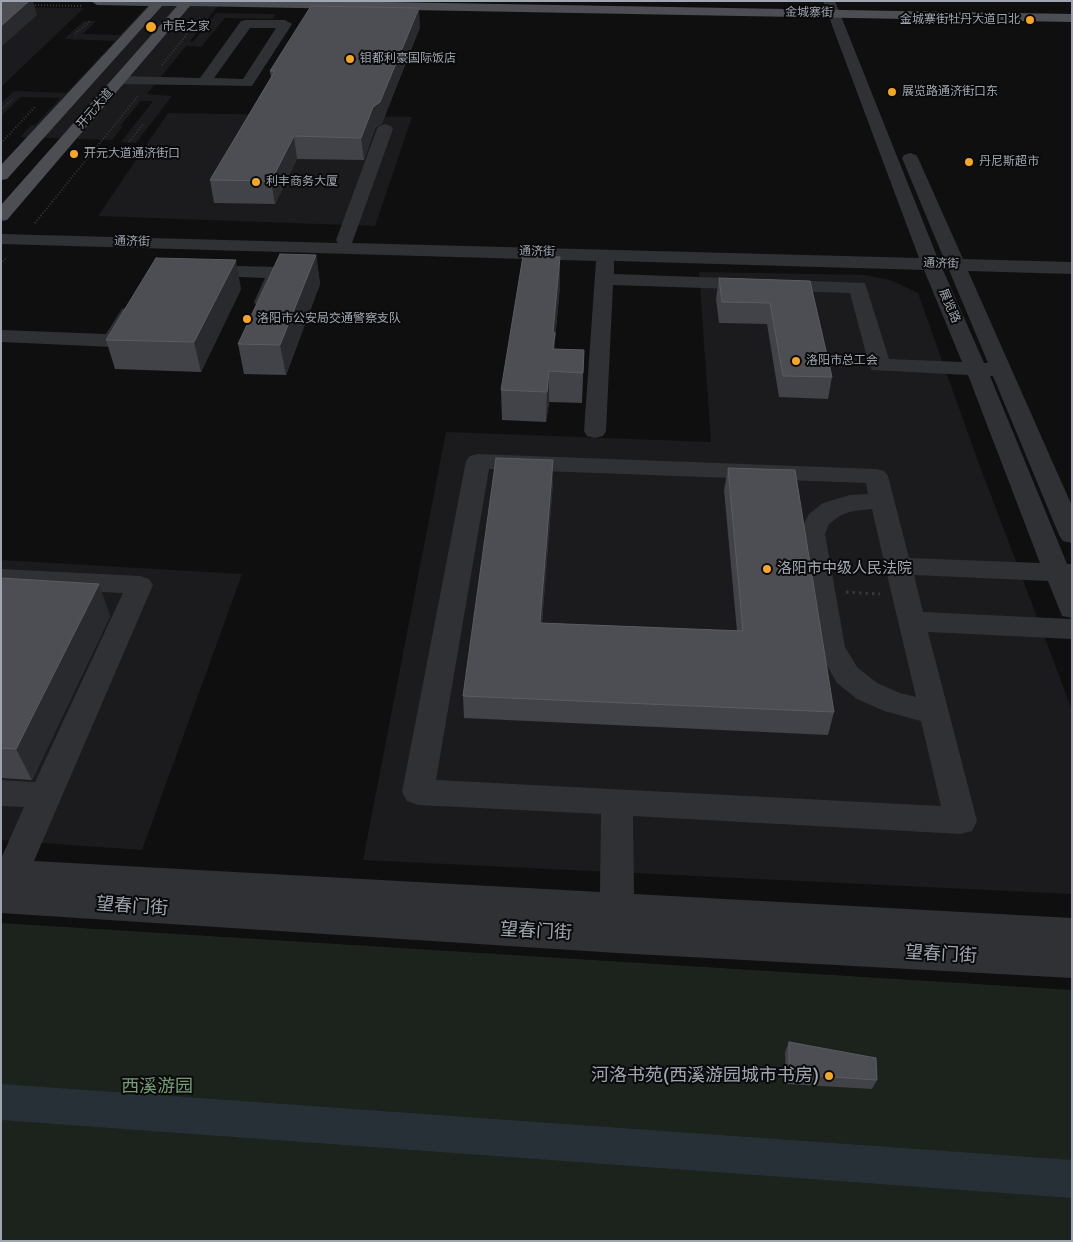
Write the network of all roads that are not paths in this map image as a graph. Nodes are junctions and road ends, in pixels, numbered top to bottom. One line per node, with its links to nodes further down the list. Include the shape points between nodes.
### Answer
1 (96, 1): 3 (main road, 金城寨街)
2 (766, 1): 5 (main road, 金城寨街)
3 (160, 2): 4 (main road, 金城寨街); 13 (main road, 开元大道)
4 (187, 2): 5 (main road, 金城寨街); 9 (main road, 开元大道)
5 (838, 6): 6 (main road, 金城寨街); 7 (main road, 金城寨街); 8 (street); 22 (street, 展览路)
6 (1072, 6)
7 (1072, 18)
8 (870, 65)
9 (120, 80): 10 (street); 14 (main road, 开元大道)
10 (204, 82): 10 (street, via 247,83 285,24 246,24)
11 (385, 129): 19 (street)
12 (905, 147): 22 (street, 展览路)
13 (1, 175)
14 (1, 216)
15 (1, 231): 16 (street, 通济街)
16 (24, 236): 17 (street, 通济街); 18 (street, 通济街)
17 (1, 239)
18 (226, 240): 19 (street, 通济街); 20 (street, 通济街); 25 (street)
19 (345, 240): 20 (street, 通济街)
20 (605, 250): 22 (street, 通济街); 26 (street)
21 (1072, 259): 22 (street, 通济街)
22 (941, 260): 23 (street, 通济街); 30 (street, 展览路); 31 (street, 展览路)
23 (1072, 268)
24 (182, 270): 25 (street)
25 (210, 271): 28 (street, via 277,273)
26 (604, 279): 30 (street, via 858,288 880,365); 32 (street)
27 (141, 293): 29 (street, via 113,341)
28 (255, 323)
29 (1, 336)
30 (976, 369): 31 (street); 36 (street, 展览路)
31 (1001, 370): 34 (street, 展览路)
32 (595, 431)
33 (882, 500): 35 (street); 41 (street, via 850,503 832,509 818,520 812,534 831,648 847,675 866,691 894,703); 44 (street, via 876,476 478,461 418,792)
34 (1072, 535)
35 (898, 566): 36 (street); 39 (street)
36 (1064, 573): 38 (street, 展览路)
37 (1, 578): 43 (street, via 140,585)
38 (1072, 609)
39 (912, 621): 40 (street); 41 (street)
40 (1072, 629)
41 (933, 712): 44 (street, via 961,821)
42 (1, 794): 43 (street)
43 (45, 796): 45 (street)
44 (617, 802): 46 (street)
45 (4, 886): 46 (street, 望春门街)
46 (617, 923): 47 (street, 望春门街); 48 (street, 望春门街)
47 (1072, 934)
48 (1072, 962)

